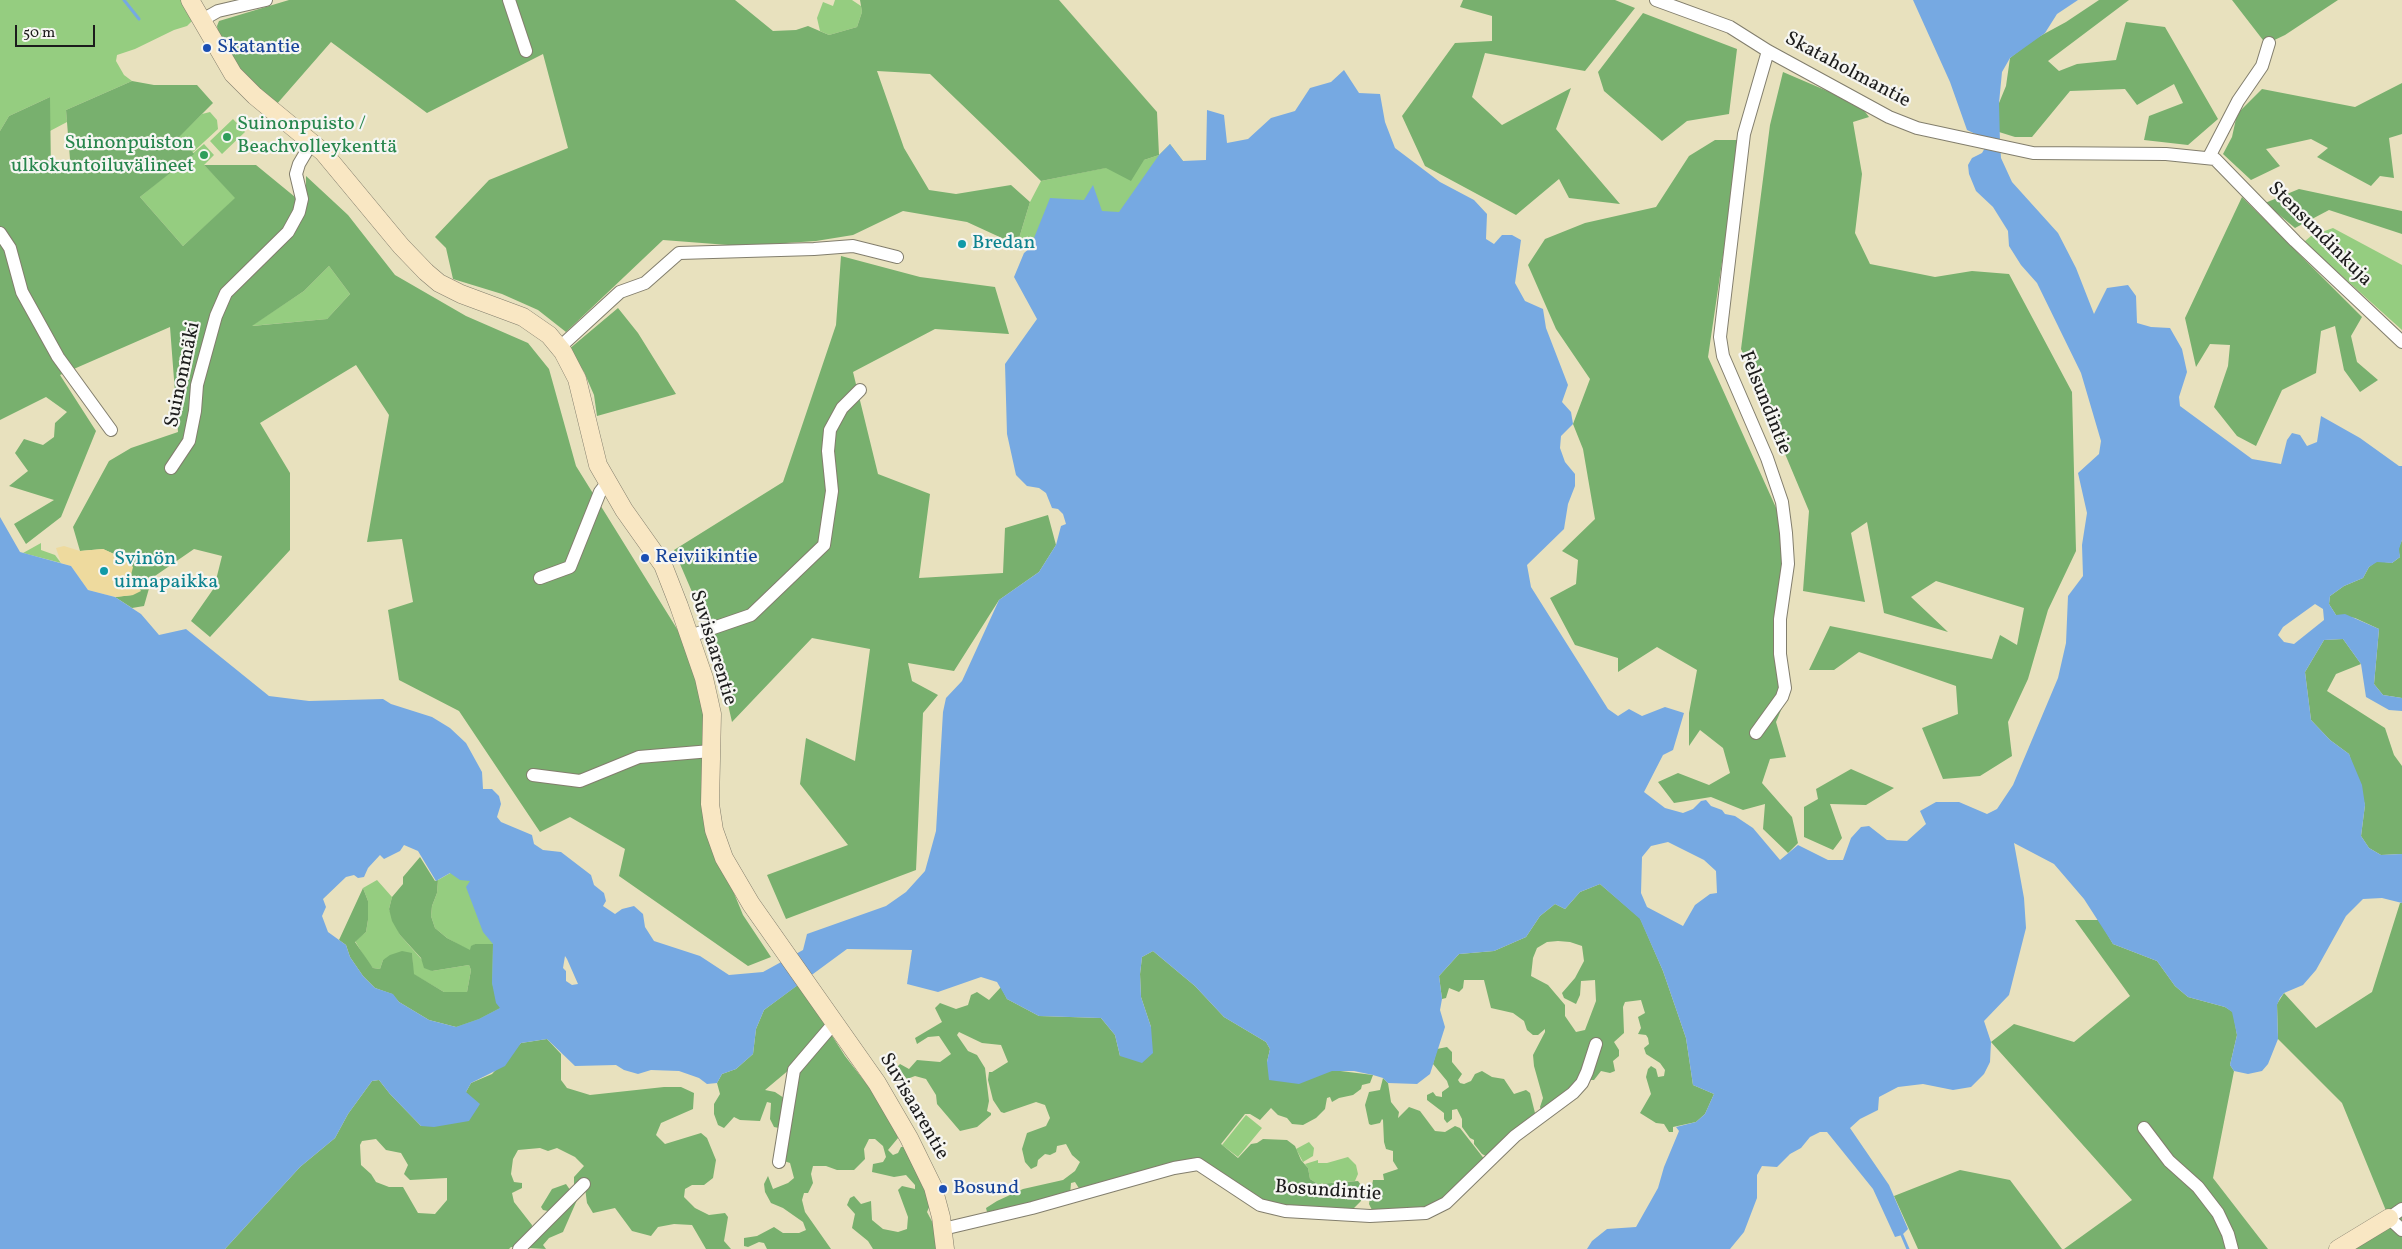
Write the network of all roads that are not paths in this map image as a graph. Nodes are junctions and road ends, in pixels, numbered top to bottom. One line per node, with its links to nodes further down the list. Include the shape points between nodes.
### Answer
1 (190, 0): 5 (street, Suvisaarentie)
2 (266, 0): 5 (street, via 218,11)
3 (509, 0): 7 (street)
4 (1660, 1): 8 (street, Skataholmantie, via 1730,26)
5 (202, 20): 9 (street, Suvisaarentie, via 224,60 244,85)
6 (2269, 42): 10 (street, via 2262,66 2238,101)
7 (526, 51)
8 (1768, 51): 10 (street, Skataholmantie, via 1889,117 1917,128 2033,153); 21 (street, Felsundintie, via 1744,134 1720,336 1723,356 1767,458 1782,502 1786,533 1788,564 1780,628 1785,688)
9 (312, 142): 14 (street, Suvisaarentie, via 401,246 439,283 470,299 523,317); 17 (street, Suinonmäki, via 296,174 302,199 288,232 226,292 197,385 196,411 189,441)
10 (2209, 157): 13 (street, Stensundinkuja, via 2215,159 2295,241)
11 (0, 233): 16 (street, via 10,248 22,292 58,357)
12 (897, 257): 14 (street, via 853,246 679,253 645,284 620,292)
13 (2402, 342)
14 (560, 347): 18 (street, Suvisaarentie, via 576,380 592,449)
15 (860, 390): 20 (street, via 842,408 830,430 828,451 832,491 824,545 751,615)
16 (111, 430)
17 (171, 468)
18 (607, 483): 19 (street, via 600,492 570,567); 20 (street, Suvisaarentie, via 658,556)
19 (540, 578)
20 (690, 636): 22 (street, Suvisaarentie, via 710,701)
21 (1756, 733)
22 (711, 751): 23 (street, via 639,757 580,781); 24 (street, Suvisaarentie, via 710,804 718,844 739,885)
23 (533, 776)
24 (834, 1022): 27 (street, via 794,1070); 30 (street, Suvisaarentie, via 877,1083 919,1155 933,1187)
25 (1596, 1044): 30 (street, Bosundintie, via 1582,1083 1568,1097 1515,1136 1446,1203 1426,1213 1370,1216 1285,1211 1260,1205 1198,1164)
26 (2144, 1128): 33 (street, via 2169,1161 2198,1187 2218,1213)
27 (779, 1162)
28 (584, 1184): 31 (street)
29 (2398, 1219): 34 (street)
30 (943, 1229): 32 (street, Suvisaarentie)
31 (519, 1249)
32 (945, 1249)
33 (2232, 1249)
34 (2338, 1249)

